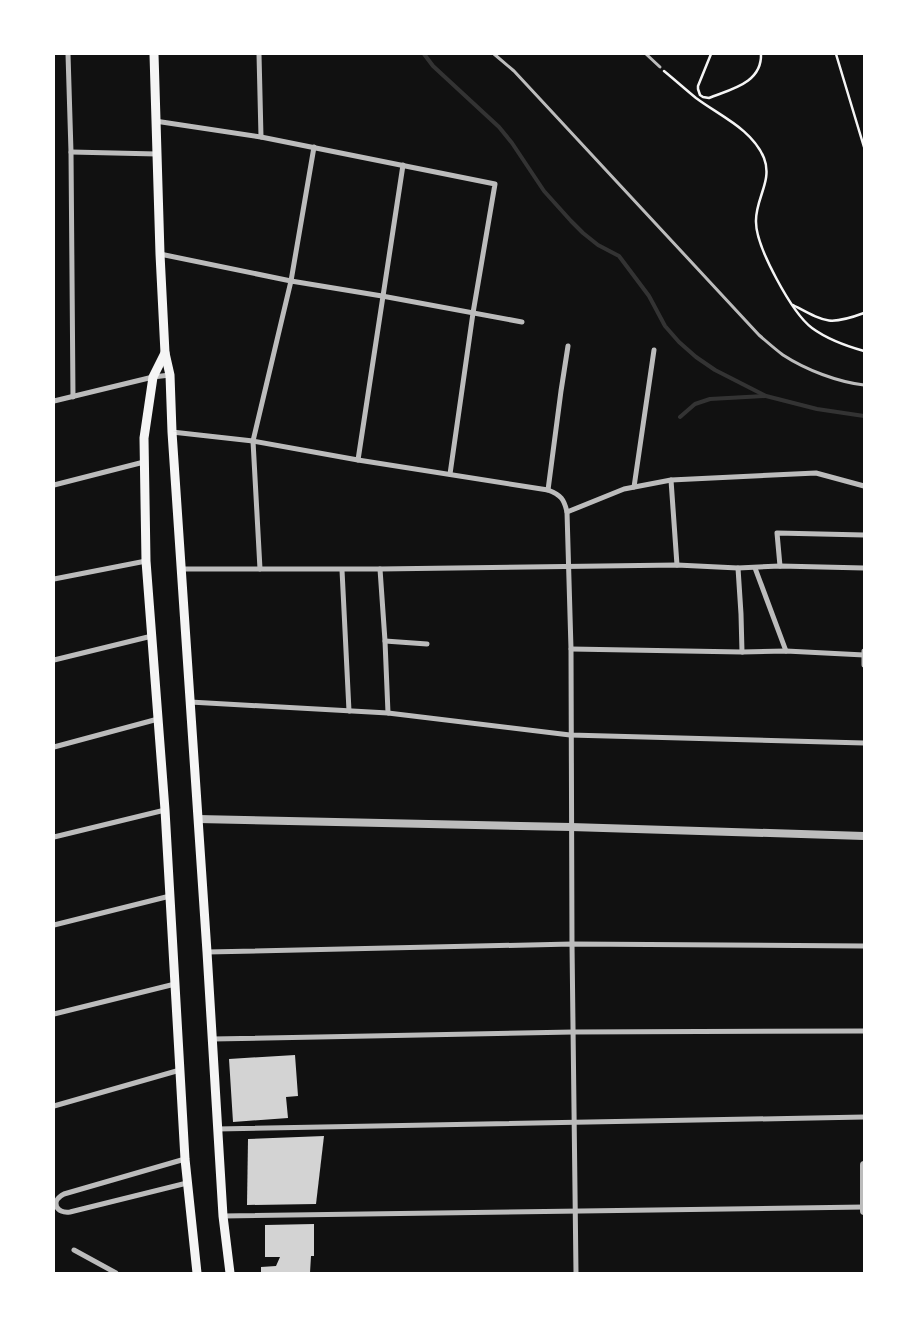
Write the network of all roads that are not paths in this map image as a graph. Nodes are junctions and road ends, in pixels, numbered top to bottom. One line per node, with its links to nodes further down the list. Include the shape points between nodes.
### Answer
1 (68, 54): 10 (street)
2 (154, 54): 7 (main road)
3 (259, 54): 8 (street)
4 (494, 54): 23 (lane, via 514,71 772,346 818,373)
5 (646, 54): 6 (lane)
6 (660, 67)
7 (155, 121): 8 (street); 11 (main road)
8 (261, 137): 9 (street)
9 (314, 147): 12 (street); 14 (street)
10 (71, 152): 11 (street); 24 (street)
11 (157, 154): 13 (main road)
12 (403, 165): 15 (street); 16 (street, via 495,184)
13 (160, 254): 14 (street); 20 (main road)
14 (291, 281): 15 (street); 27 (street)
15 (382, 296): 16 (street); 28 (street)
16 (472, 313): 17 (street); 30 (street)
17 (522, 322)
18 (568, 346): 35 (street)
19 (654, 350): 34 (street)
20 (165, 353): 21 (main road); 22 (main road)
21 (170, 375): 22 (street); 26 (main road)
22 (153, 377): 24 (street); 29 (main road, via 144,438)
23 (864, 385)
24 (72, 397): 25 (street)
25 (54, 402)
26 (172, 432): 27 (street); 45 (main road)
27 (253, 441): 28 (street); 46 (street)
28 (358, 460): 30 (street)
29 (144, 462): 32 (street); 38 (main road)
30 (450, 474): 35 (street)
31 (671, 480): 33 (street, via 816,473); 34 (street); 39 (street)
32 (54, 485)
33 (864, 486)
34 (634, 487): 36 (street)
35 (548, 490): 36 (street, via 564,500)
36 (566, 512): 40 (street)
37 (864, 535): 41 (street, via 777,533)
38 (146, 561): 49 (street); 50 (main road)
39 (677, 565): 40 (street); 42 (street)
40 (568, 566): 47 (street); 53 (street)
41 (780, 566): 43 (street); 44 (street)
42 (738, 568): 43 (street); 55 (street)
43 (755, 568): 54 (street)
44 (864, 568)
45 (181, 569): 46 (street); 59 (main road)
46 (260, 569): 48 (street)
47 (380, 569): 48 (street); 51 (street)
48 (342, 570): 60 (street)
49 (54, 579)
50 (152, 636): 57 (street); 62 (main road)
51 (385, 641): 52 (street); 61 (street)
52 (427, 644)
53 (571, 649): 55 (street); 63 (street)
54 (786, 651): 55 (street); 56 (street)
55 (742, 652)
56 (864, 654): 58 (street)
57 (54, 660)
58 (864, 665)
59 (190, 702): 60 (street); 67 (main road)
60 (349, 711): 61 (street)
61 (388, 713): 63 (street)
62 (158, 719): 65 (street); 66 (main road)
63 (570, 735): 64 (street); 68 (street)
64 (864, 743)
65 (54, 747)
66 (165, 810): 70 (street); 71 (main road)
67 (198, 819): 68 (street); 75 (main road)
68 (571, 827): 69 (street); 73 (street)
69 (864, 836)
70 (54, 837)
71 (170, 896): 72 (street); 76 (main road)
72 (54, 924)
73 (572, 944): 74 (street); 75 (street); 78 (street)
74 (864, 946)
75 (207, 952): 80 (main road)
76 (175, 984): 77 (street); 81 (main road)
77 (54, 1014)
78 (573, 1032): 79 (street); 80 (street); 84 (street)
79 (864, 1032)
80 (212, 1039): 85 (main road)
81 (180, 1070): 82 (street); 86 (main road)
82 (54, 1106)
83 (864, 1116): 84 (street)
84 (575, 1122): 85 (street); 90 (street)
85 (217, 1129): 92 (main road)
86 (185, 1159): 88 (main road); 88 (street, via 64,1194 56,1200 56,1205 65,1213)
87 (864, 1165): 89 (street)
88 (187, 1183): 95 (main road)
89 (864, 1208): 90 (street); 91 (street)
90 (576, 1211): 92 (street); 97 (street)
91 (864, 1211)
92 (223, 1216): 96 (main road)
93 (74, 1250): 94 (street)
94 (116, 1273)
95 (197, 1273)
96 (230, 1273)
97 (576, 1273)

